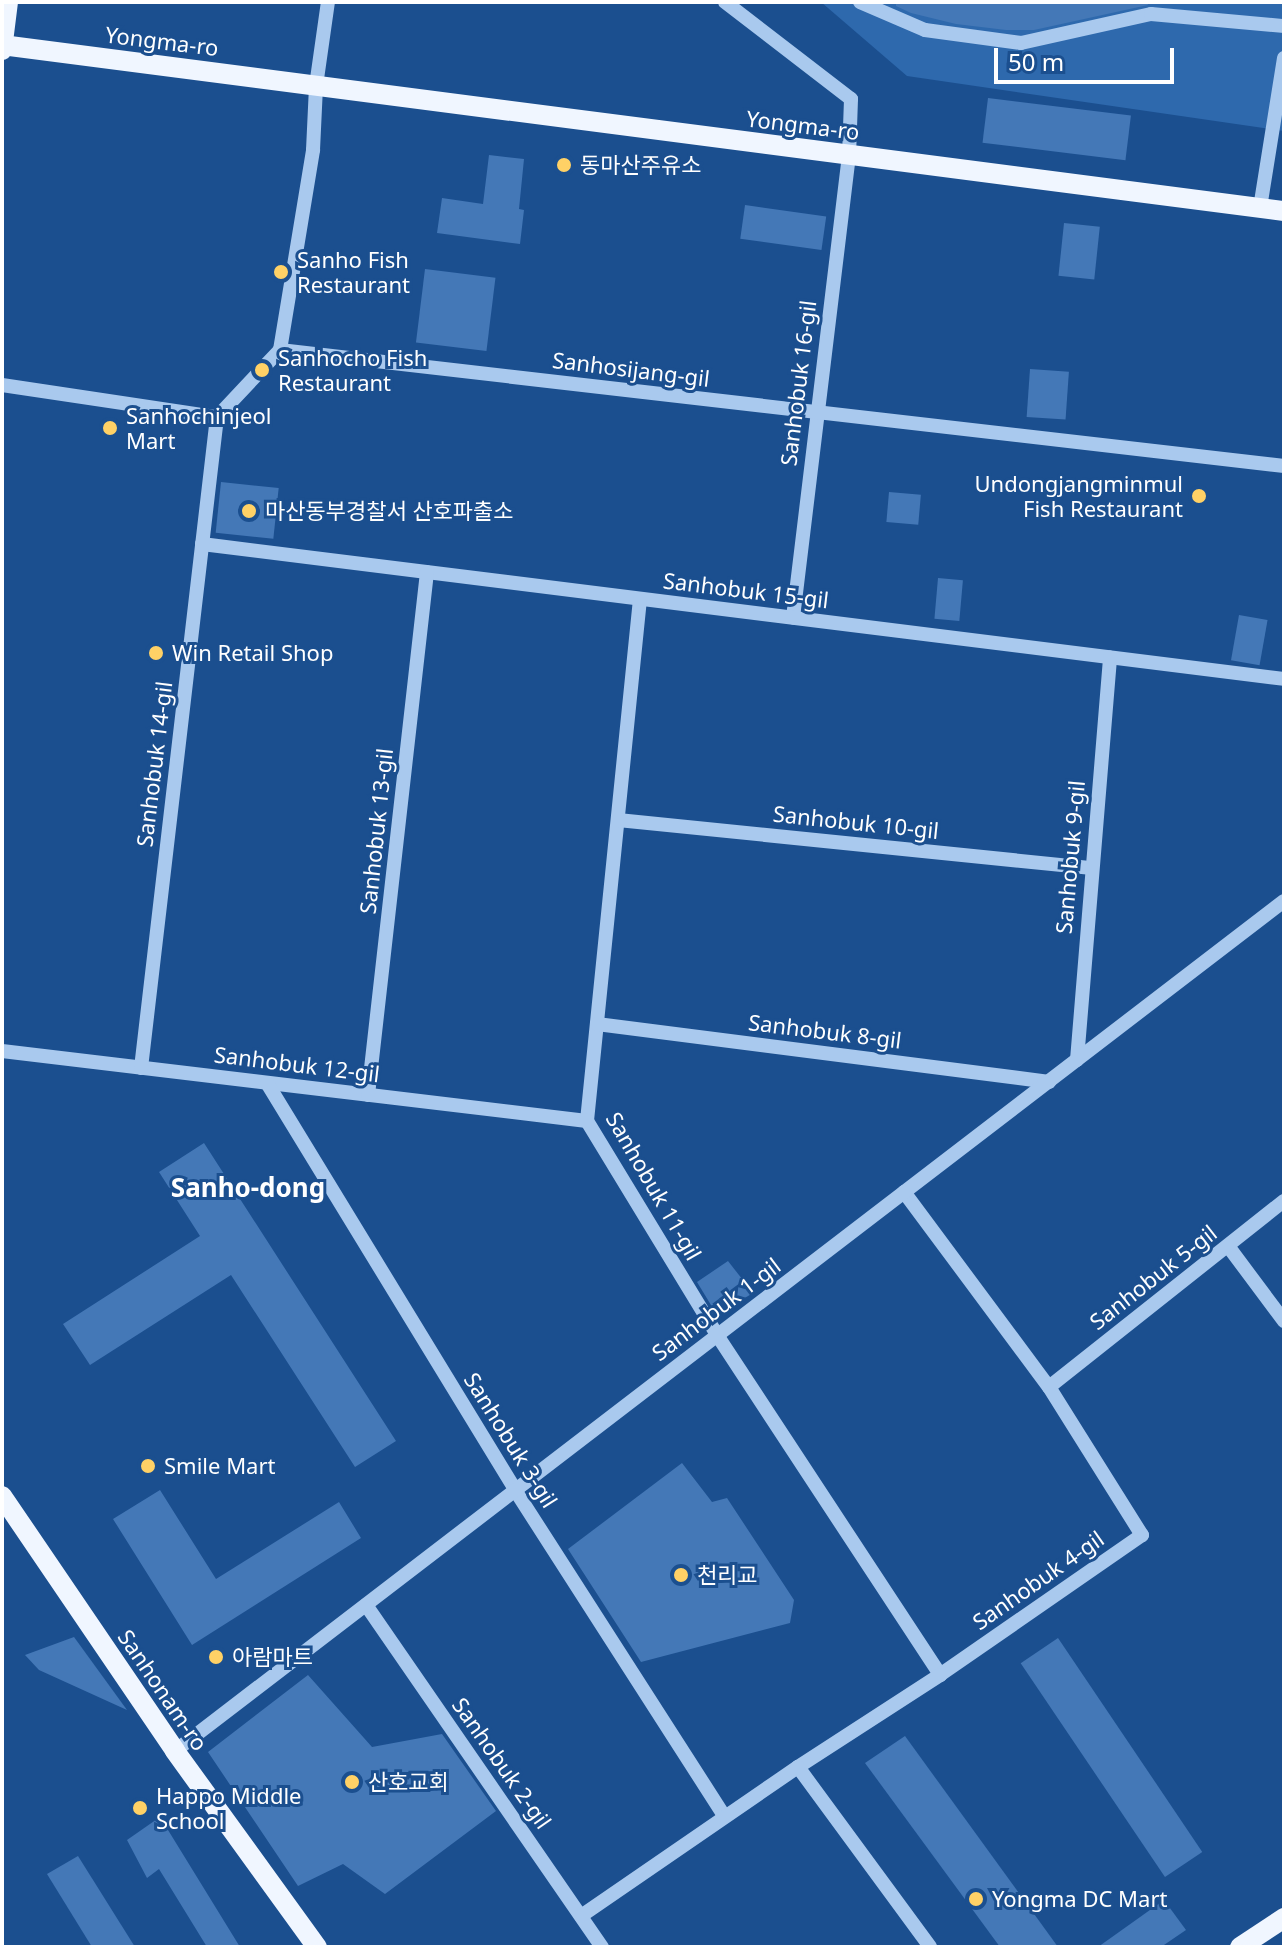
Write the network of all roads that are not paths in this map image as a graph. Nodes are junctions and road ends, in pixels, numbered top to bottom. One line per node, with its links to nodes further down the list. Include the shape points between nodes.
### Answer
1 (8, 2): 6 (main road)
2 (328, 2): 8 (street)
3 (725, 2): 9 (street, Sanhobuk 16-gil, via 851,99)
4 (860, 2): 5 (street, via 925,30 1021,43 1151,14)
5 (1284, 26)
6 (2, 46): 8 (main road, Yongma-ro)
7 (1284, 58): 10 (street)
8 (316, 86): 9 (main road, Yongma-ro); 12 (street, via 313,150)
9 (849, 155): 10 (main road, Yongma-ro); 14 (street, Sanhobuk 16-gil)
10 (1260, 208): 11 (main road, Yongma-ro)
11 (1284, 211)
12 (280, 350): 14 (street, Sanhosijang-gil); 15 (street)
13 (2, 385): 15 (street)
14 (816, 412): 16 (street, Sanhosijang-gil); 20 (street, Sanhobuk 16-gil)
15 (217, 417): 17 (street, Sanhobuk 14-gil)
16 (1284, 466)
17 (202, 544): 18 (street, Sanhobuk 15-gil); 29 (street, Sanhobuk 14-gil)
18 (427, 572): 19 (street, Sanhobuk 15-gil); 32 (street, Sanhobuk 13-gil)
19 (640, 599): 20 (street, Sanhobuk 15-gil); 23 (street, Sanhobuk 11-gil)
20 (793, 618): 21 (street, Sanhobuk 15-gil)
21 (1110, 657): 22 (street, Sanhobuk 15-gil); 24 (street, Sanhobuk 9-gil)
22 (1284, 679)
23 (618, 820): 24 (street, Sanhobuk 10-gil); 26 (street, Sanhobuk 11-gil)
24 (1090, 868): 28 (street, Sanhobuk 9-gil)
25 (1284, 901): 28 (street, Sanhobuk 1-gil)
26 (597, 1024): 30 (street, Sanhobuk 8-gil); 33 (street, Sanhobuk 11-gil)
27 (2, 1051): 29 (street, Sanhobuk 12-gil)
28 (1077, 1060): 30 (street, Sanhobuk 1-gil)
29 (141, 1068): 31 (street, Sanhobuk 12-gil)
30 (1049, 1082): 34 (street, Sanhobuk 1-gil)
31 (267, 1083): 32 (street, Sanhobuk 12-gil); 40 (street, Sanhobuk 3-gil)
32 (368, 1095): 33 (street, Sanhobuk 12-gil)
33 (587, 1121): 38 (street, Sanhobuk 11-gil)
34 (904, 1192): 38 (street, Sanhobuk 1-gil); 39 (street, Sanhobuk 4-gil)
35 (1284, 1201): 36 (street, Sanhobuk 5-gil)
36 (1228, 1246): 37 (street); 39 (street, Sanhobuk 5-gil)
37 (1284, 1321)
38 (717, 1335): 40 (street, Sanhobuk 1-gil); 43 (street, Sanhobuk 11-gil)
39 (1049, 1387): 43 (street, Sanhobuk 4-gil, via 1142,1535)
40 (515, 1490): 42 (street, Sanhobuk 1-gil); 46 (street, Sanhobuk 3-gil)
41 (2, 1496): 44 (main road, Sanhonam-ro)
42 (366, 1605): 44 (street, Sanhobuk 1-gil); 47 (street, Sanhobuk 2-gil)
43 (940, 1675): 45 (street, Sanhobuk 4-gil)
44 (175, 1751): 49 (main road, Sanhonam-ro)
45 (798, 1767): 46 (street, Sanhobuk 4-gil); 51 (street)
46 (724, 1816): 47 (street, Sanhobuk 4-gil)
47 (581, 1916): 50 (street, Sanhobuk 2-gil)
48 (1284, 1918): 52 (main road)
49 (317, 1947)
50 (602, 1947)
51 (930, 1947)
52 (1240, 1947)

